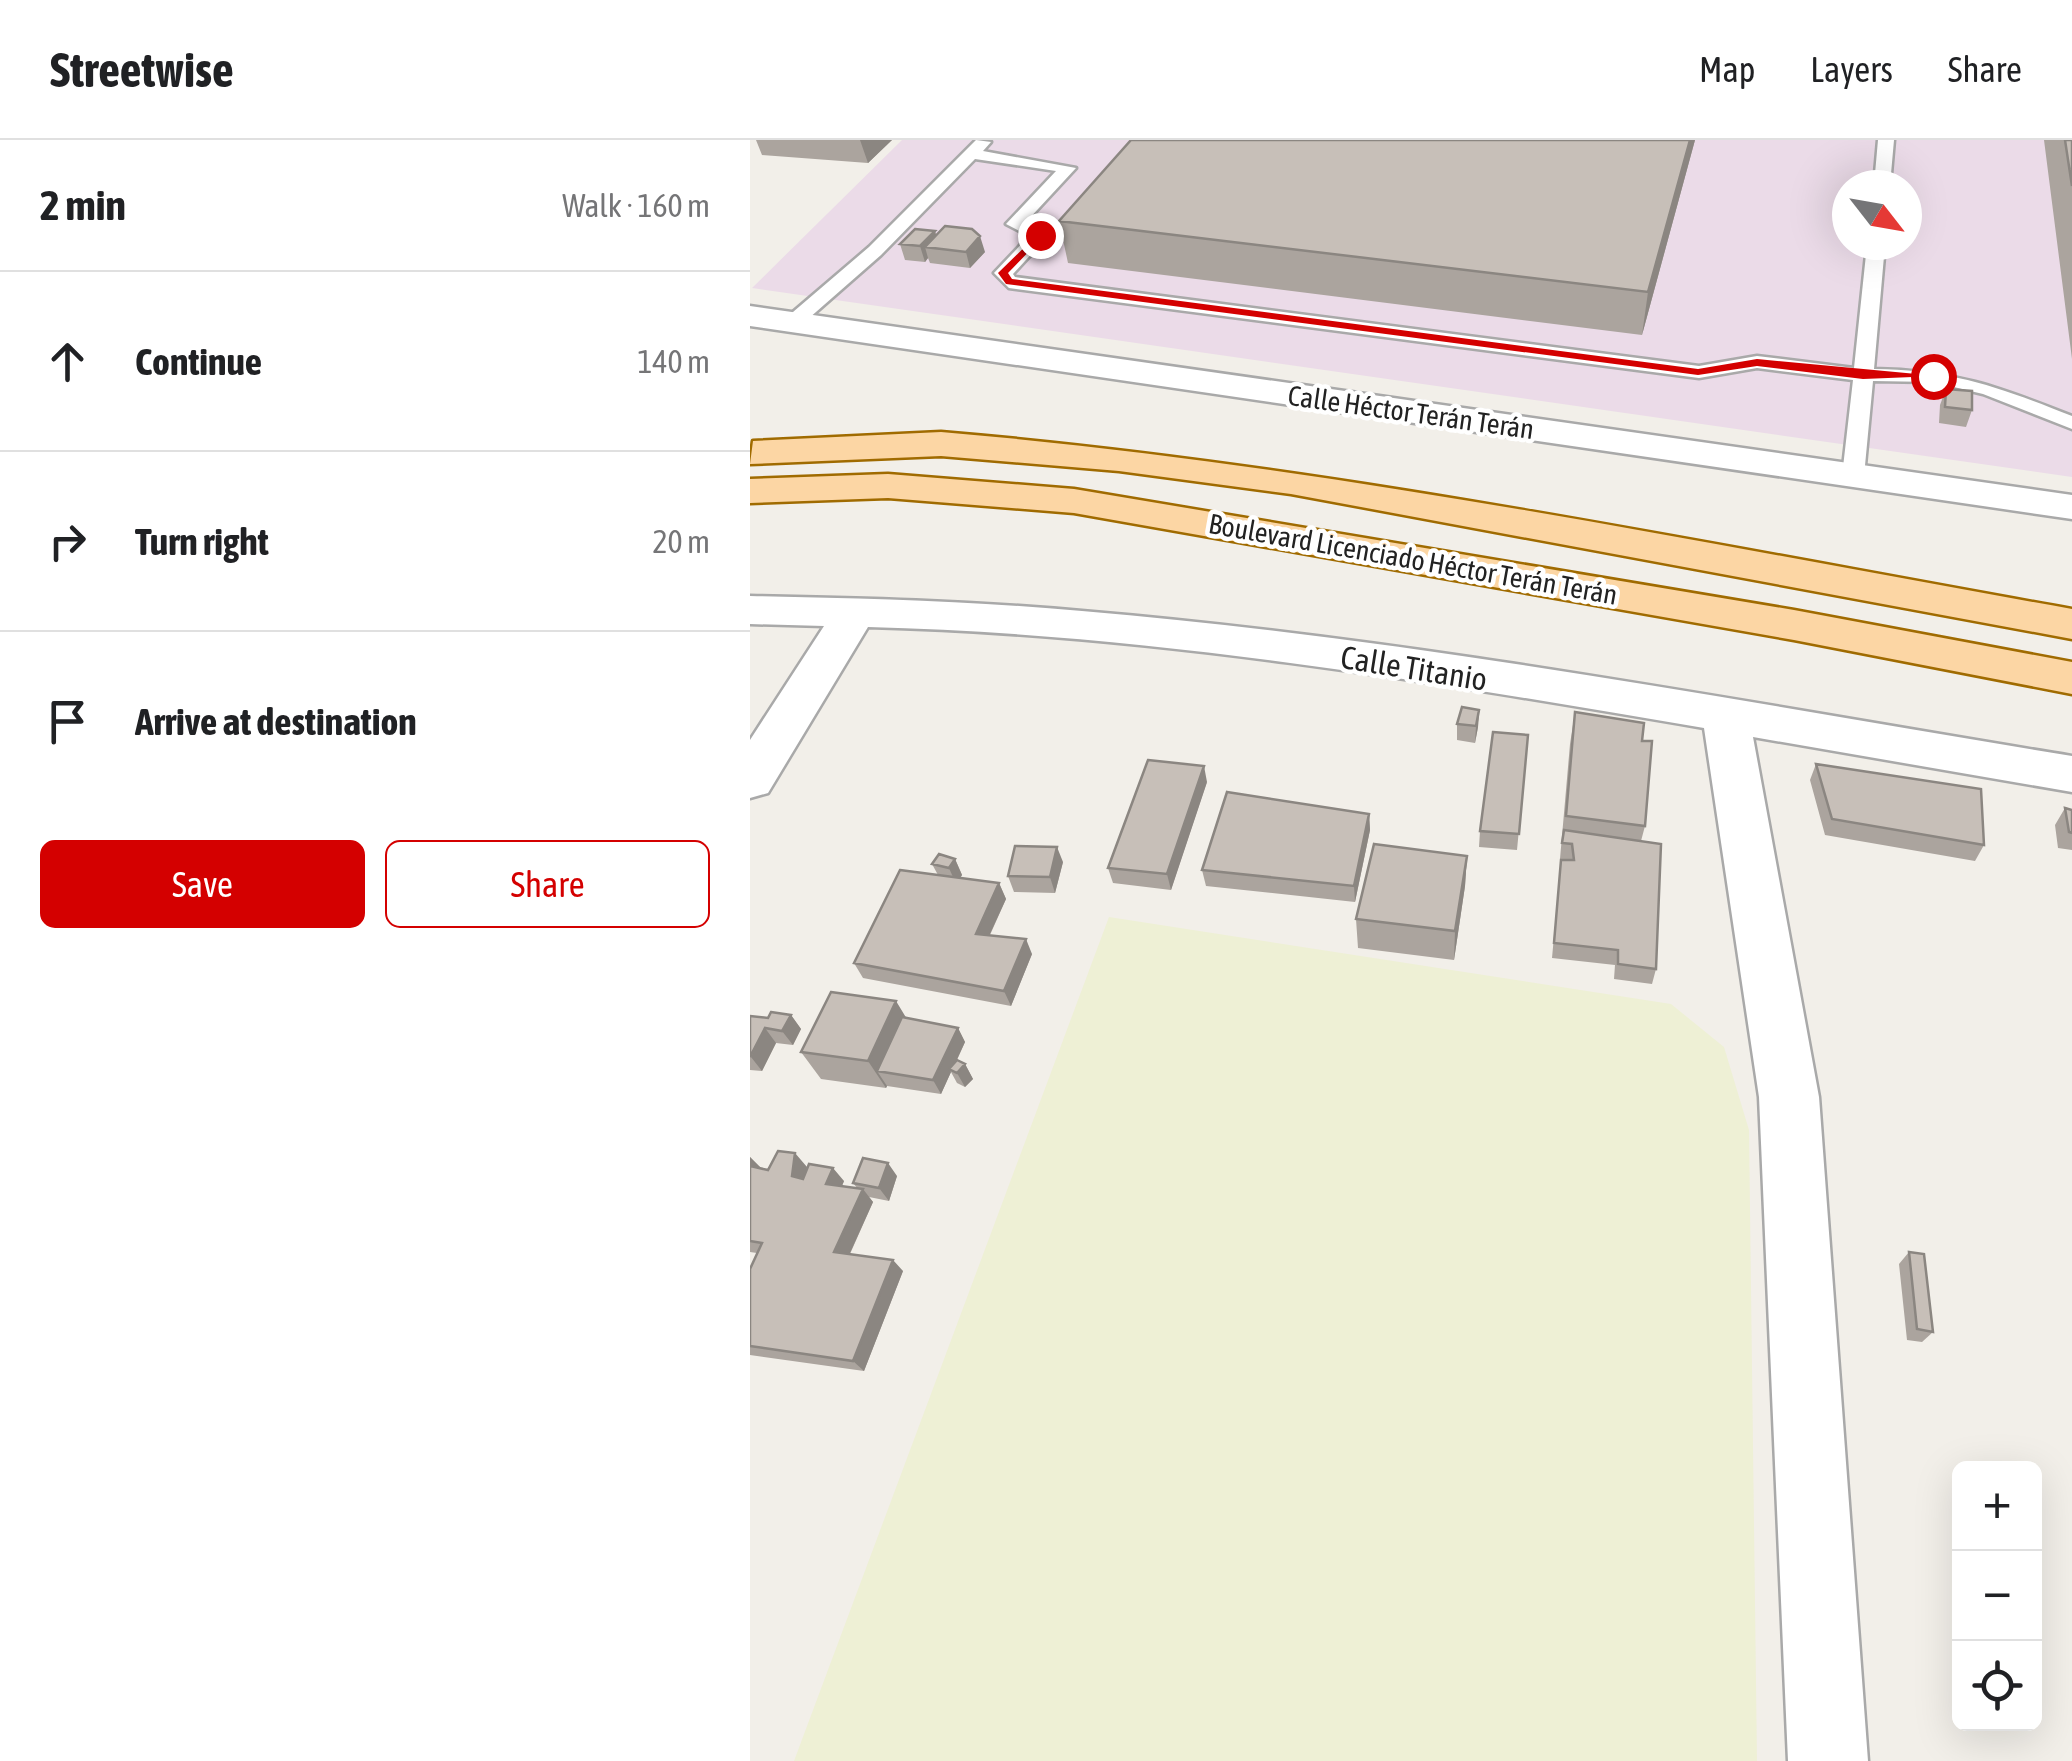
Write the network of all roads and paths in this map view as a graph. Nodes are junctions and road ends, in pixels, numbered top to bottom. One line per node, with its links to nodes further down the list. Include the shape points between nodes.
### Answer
1 (1886, 140): 3 (lane)
2 (978, 147): 6 (lane); 7 (lane, via 1068,168 1015,224 1040,235 1003,273 1009,282 1698,372 1757,362)
3 (1883, 170)
4 (1875, 260): 7 (lane)
5 (750, 316): 6 (street, Calle Héctor Terán Terán)
6 (794, 322): 10 (street, Calle Héctor Terán Terán)
7 (1863, 376): 8 (lane, via 1933,376); 10 (lane)
8 (2072, 423)
9 (750, 453): 13 (main road, Boulevard Licenciado Héctor Terán Terán, via 941,444 1119,459 1290,482)
10 (1853, 476): 12 (street, Calle Héctor Terán Terán)
11 (750, 490): 18 (main road, Boulevard Licenciado Héctor Terán Terán, via 888,486 1074,502)
12 (2072, 507)
13 (1769, 570): 14 (main road, via 1802,559 1837,560); 17 (main road, Boulevard Licenciado Héctor Terán Terán)
14 (2072, 598)
15 (750, 610): 16 (street, Calle Titanio)
16 (857, 610): 19 (street, Calle Titanio, via 1252,642); 21 (street)
17 (2072, 624)
18 (2072, 678)
19 (1726, 718): 20 (street, Calle Titanio); 22 (street, via 1788,1097)
20 (2072, 774)
21 (750, 780)
22 (1828, 1761)

